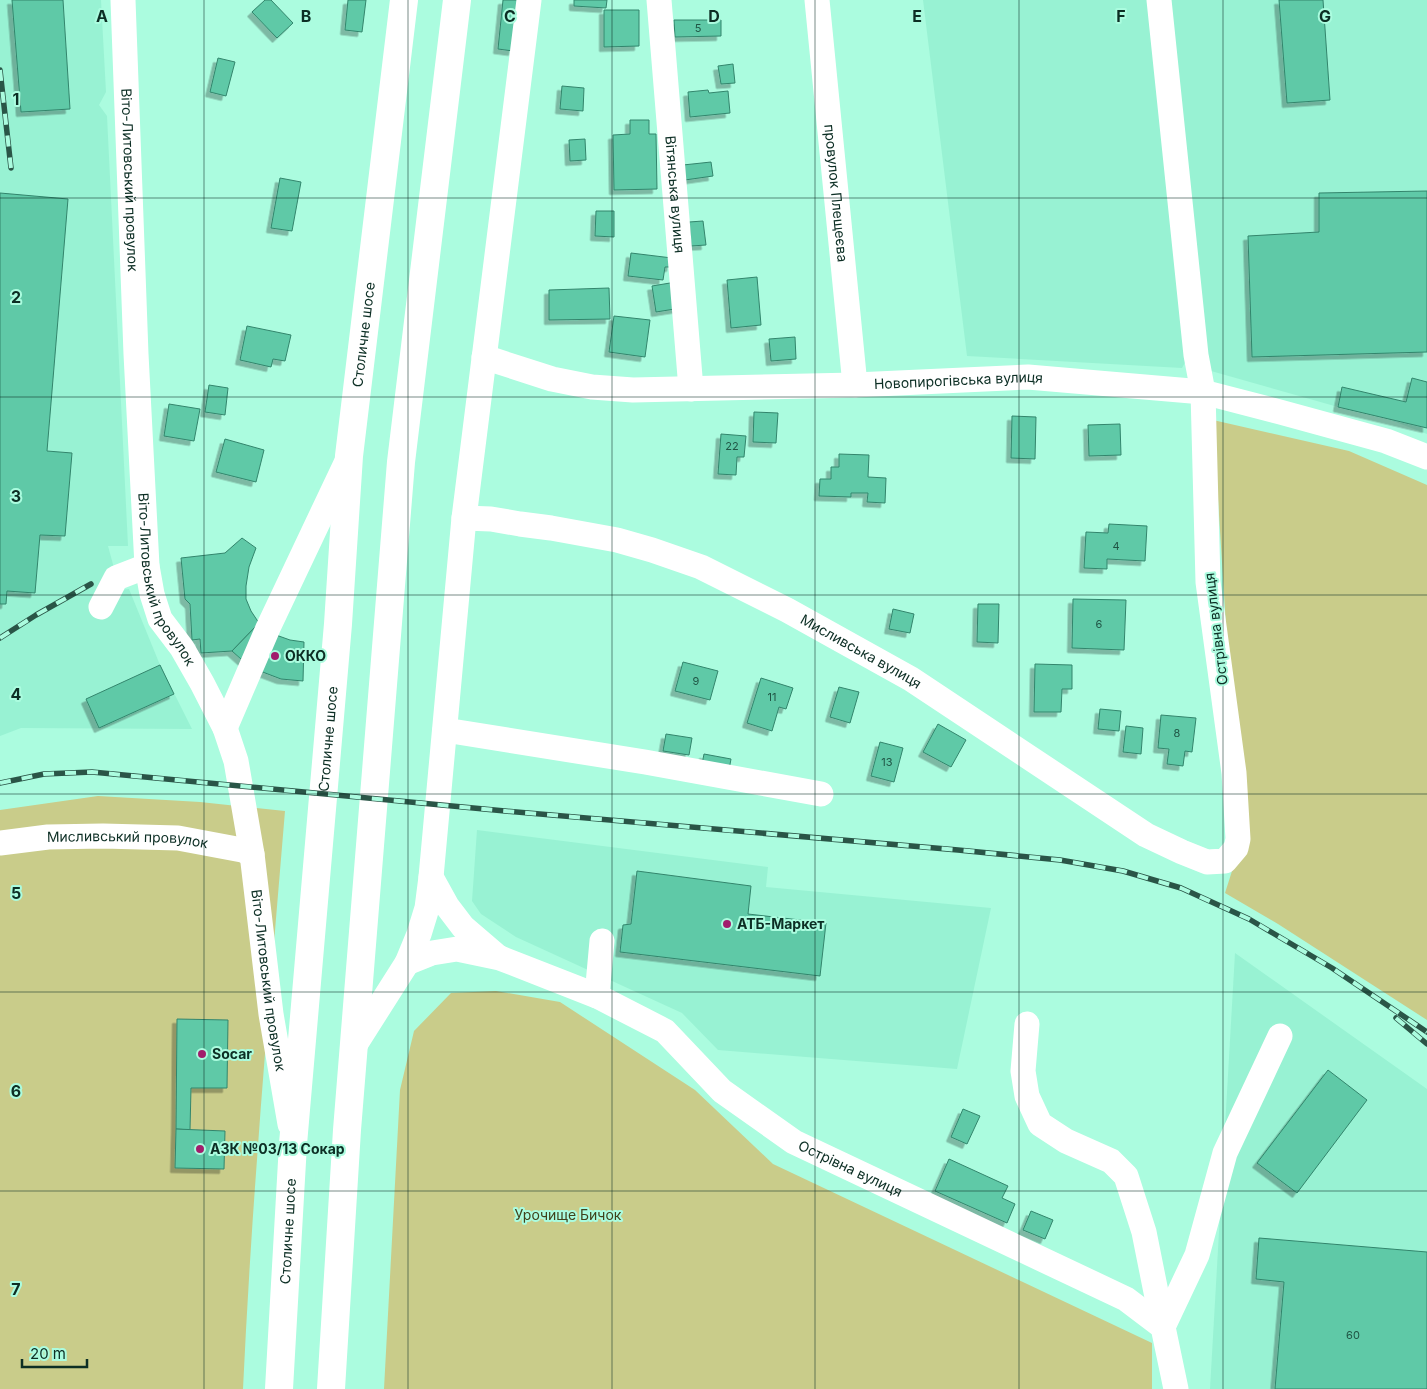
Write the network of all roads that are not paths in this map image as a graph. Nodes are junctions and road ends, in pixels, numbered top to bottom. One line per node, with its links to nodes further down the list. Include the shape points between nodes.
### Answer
1 (122, 0): 15 (street, Віто-Литовський провулок)
2 (404, 0): 12 (highway, Столичне шосе)
3 (456, 0): 30 (highway, via 402,462)
4 (529, 0): 8 (street)
5 (659, 0): 10 (street, Вітянська вулиця)
6 (817, 0): 9 (street, провулок Плещеєва)
7 (1159, 0): 11 (street, Острівна вулиця, via 1196,355)
8 (484, 358): 10 (street, Новопирогівська вулиця, via 592,387); 14 (street)
9 (854, 386): 10 (street, Новопирогівська вулиця); 11 (street, Новопирогівська вулиця, via 1028,377)
10 (691, 389)
11 (1203, 392): 13 (street, Новопирогівська вулиця, via 1386,441); 22 (street, Острівна вулиця, via 1208,582 1234,773 1238,829 1236,848)
12 (349, 456): 17 (street); 31 (highway, Столичне шосе, via 338,633)
13 (1427, 457)
14 (464, 518): 18 (street); 22 (street, Мисливська вулиця, via 491,519 617,540 701,567 787,610 911,679 1146,835 1207,862)
15 (147, 566): 16 (street, via 116,578); 17 (street, Віто-Литовський провулок, via 160,619 182,648)
16 (101, 607)
17 (225, 728): 21 (street, Віто-Литовський провулок, via 236,761)
18 (444, 730): 19 (street); 23 (street)
19 (820, 794)
20 (0, 843): 21 (street, Мисливський провулок, via 48,837 178,838)
21 (252, 854): 31 (street, Віто-Литовський провулок, via 271,1014)
22 (1225, 861)
23 (431, 877): 25 (street, Острівна вулиця, via 463,927); 26 (street, via 427,908)
24 (602, 941): 27 (street)
25 (500, 958): 26 (street, Острівна вулиця, via 457,949 432,953); 27 (street, Острівна вулиця)
26 (407, 963): 30 (street)
27 (597, 996): 32 (street, Острівна вулиця, via 665,1031 722,1091 794,1142 1126,1300)
28 (1027, 1024): 32 (street, via 1023,1071 1027,1096 1040,1124 1066,1141 1111,1161 1126,1176 1144,1232)
29 (1280, 1036): 32 (street, via 1225,1153 1197,1256)
30 (353, 1048): 34 (highway)
31 (293, 1144): 33 (highway, Столичне шосе)
32 (1162, 1327): 35 (street)
33 (279, 1389)
34 (331, 1389)
35 (1176, 1389)

